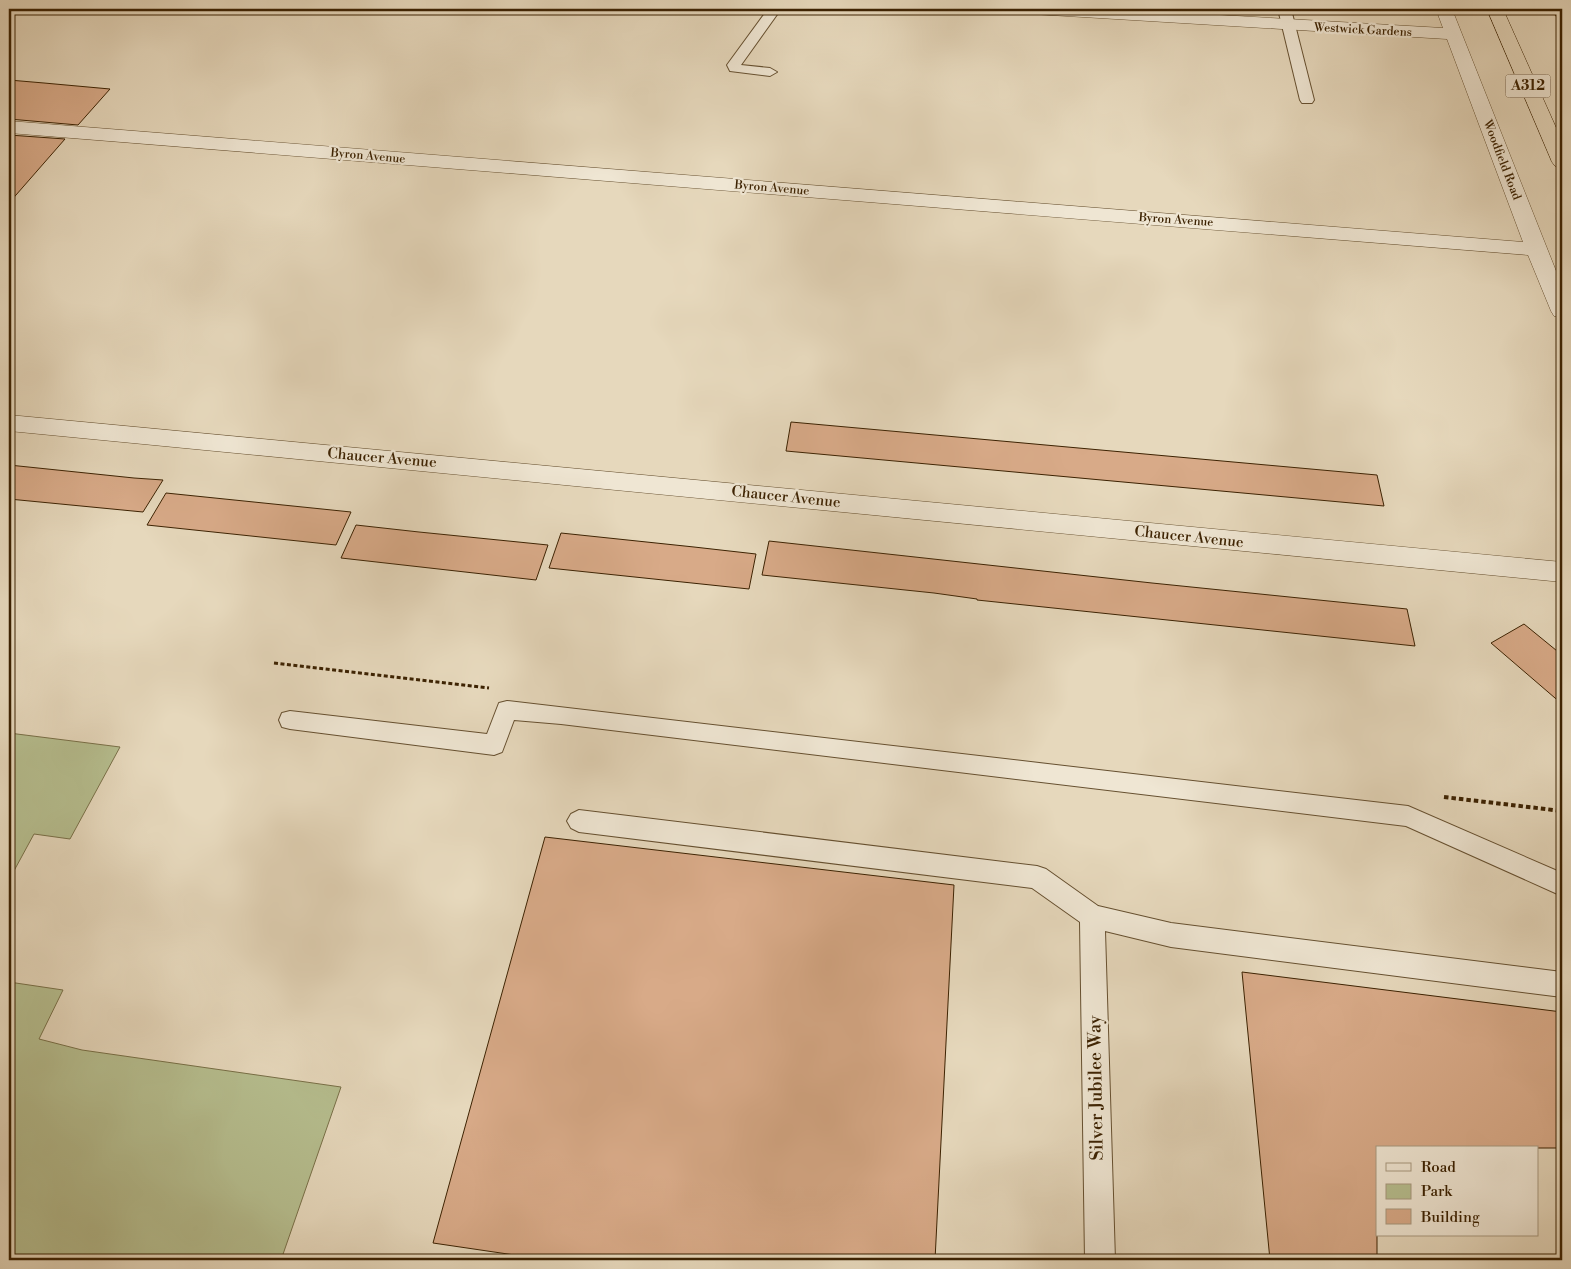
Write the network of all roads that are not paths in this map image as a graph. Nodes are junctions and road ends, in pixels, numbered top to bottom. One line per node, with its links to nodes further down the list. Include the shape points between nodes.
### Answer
1 (774, 9): 7 (lane, via 734,65 735,68)
2 (1033, 9): 5 (street, Westwick Gardens)
3 (1444, 9): 6 (street, Woodfield Road)
4 (1495, 9): 10 (highway, A312)
5 (1286, 17): 6 (street, Westwick Gardens); 8 (lane)
6 (1453, 34): 11 (street, Woodfield Road)
7 (770, 72)
8 (1307, 100)
9 (9, 127): 11 (street, Byron Avenue)
10 (1562, 162)
11 (1536, 249): 12 (street, Woodfield Road)
12 (1562, 311)
13 (9, 422): 14 (street, Chaucer Avenue)
14 (1562, 572)
15 (290, 720): 17 (lane, via 494,745 507,710 543,713 1408,816)
16 (579, 820): 18 (lane, via 1037,877)
17 (1562, 885)
18 (1092, 916): 19 (lane, via 1171,935); 20 (lane, Silver Jubilee Way)
19 (1562, 985)
20 (1100, 1260)

